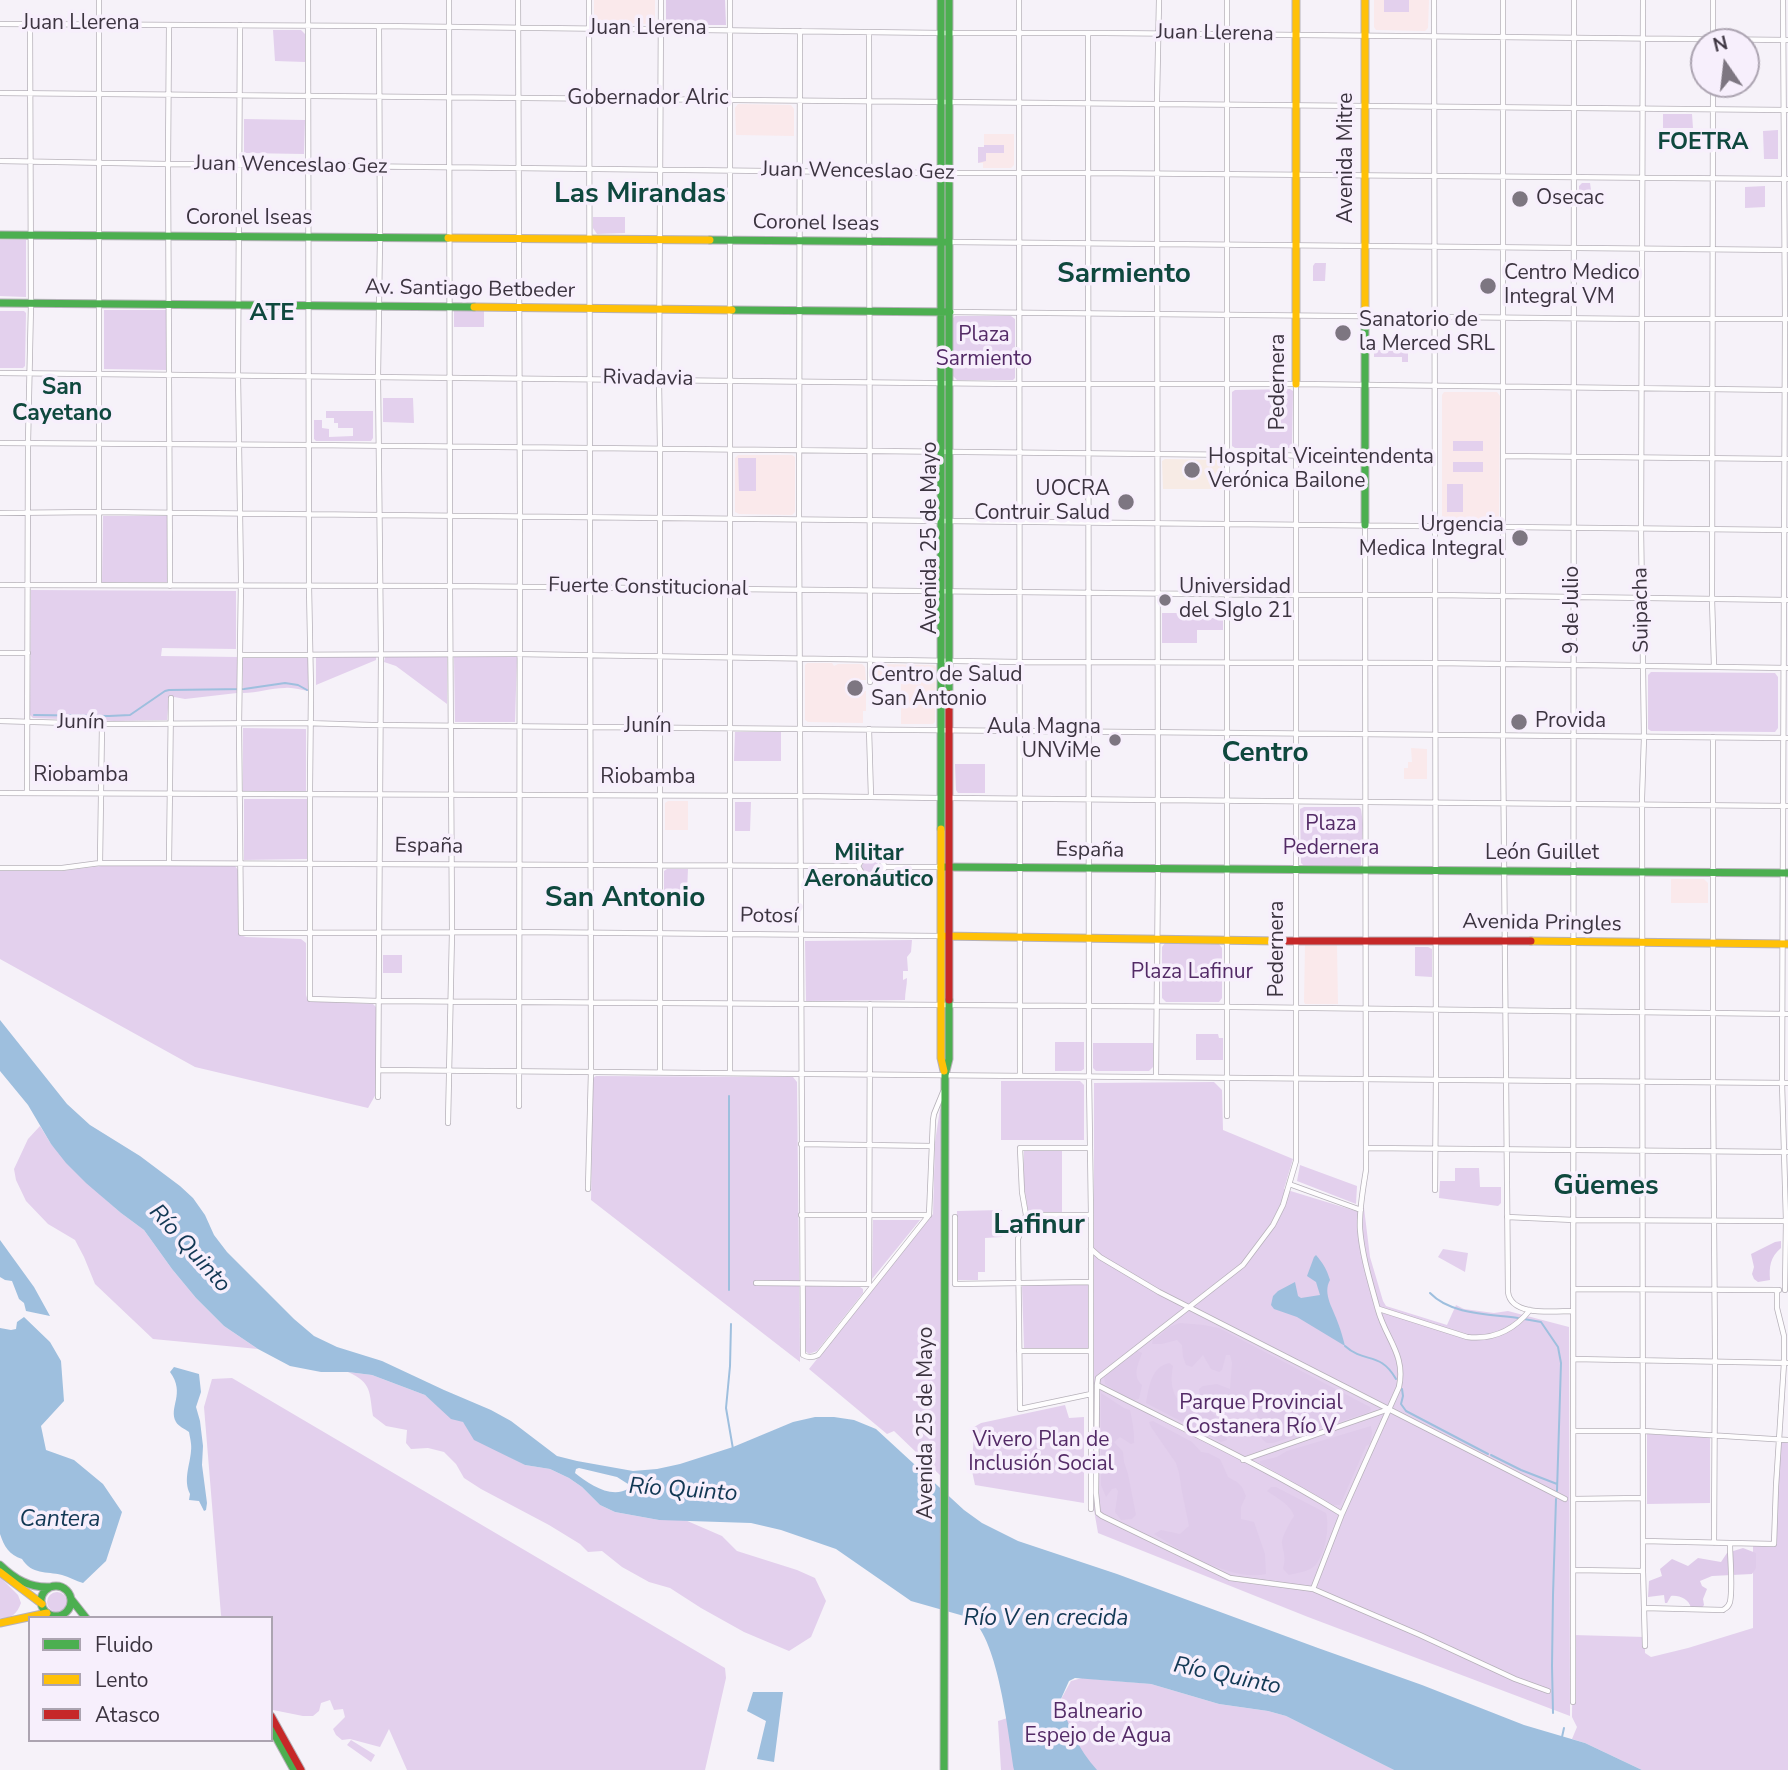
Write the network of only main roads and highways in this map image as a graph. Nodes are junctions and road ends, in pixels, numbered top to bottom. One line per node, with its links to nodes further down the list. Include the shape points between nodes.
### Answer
1 (941, 0): 5 (main road, Avenida 25 de Mayo)
2 (949, 0): 5 (main road, Avenida 25 de Mayo)
3 (1296, 0): 14 (main road, Pedernera)
4 (1365, 0): 15 (main road, Avenida Mitre)
5 (945, 33): 6 (main road, Avenida 25 de Mayo)
6 (945, 173): 8 (main road, Avenida 25 de Mayo); 9 (main road, Avenida 25 de Mayo)
7 (0, 234): 8 (main road, Coronel Iseas)
8 (940, 242): 9 (main road, Coronel Iseas); 11 (main road, Avenida 25 de Mayo)
9 (949, 242): 12 (main road, Avenida 25 de Mayo)
10 (0, 303): 11 (main road, Av. Santiago Betbeder)
11 (940, 312): 12 (main road, Av. Santiago Betbeder); 13 (main road, Avenida 25 de Mayo)
12 (950, 312): 13 (main road, Avenida 25 de Mayo)
13 (945, 383): 16 (main road, Avenida 25 de Mayo)
14 (1296, 384)
15 (1365, 525)
16 (945, 867): 17 (main road, España); 19 (main road, Avenida 25 de Mayo)
17 (1296, 871): 18 (main road, León Guillet)
18 (1786, 873)
19 (945, 936): 20 (main road, Potosí); 35 (main road, Avenida 25 de Mayo, via 949,1059 945,1075)
20 (1296, 941): 21 (main road, Avenida Pringles)
21 (1786, 944)
22 (0, 1565): 24 (main road, via 24,1585)
23 (0, 1571): 26 (main road)
24 (54, 1587): 25 (main road); 26 (main road, via 43,1594)
25 (70, 1596): 27 (main road, via 70,1606); 29 (main road)
26 (44, 1608): 27 (main road); 30 (main road)
27 (59, 1615): 28 (main road)
28 (64, 1616)
29 (84, 1616)
30 (0, 1623)
31 (273, 1720): 34 (main road)
32 (273, 1732): 33 (main road)
33 (294, 1770)
34 (301, 1770)
35 (944, 1770)

